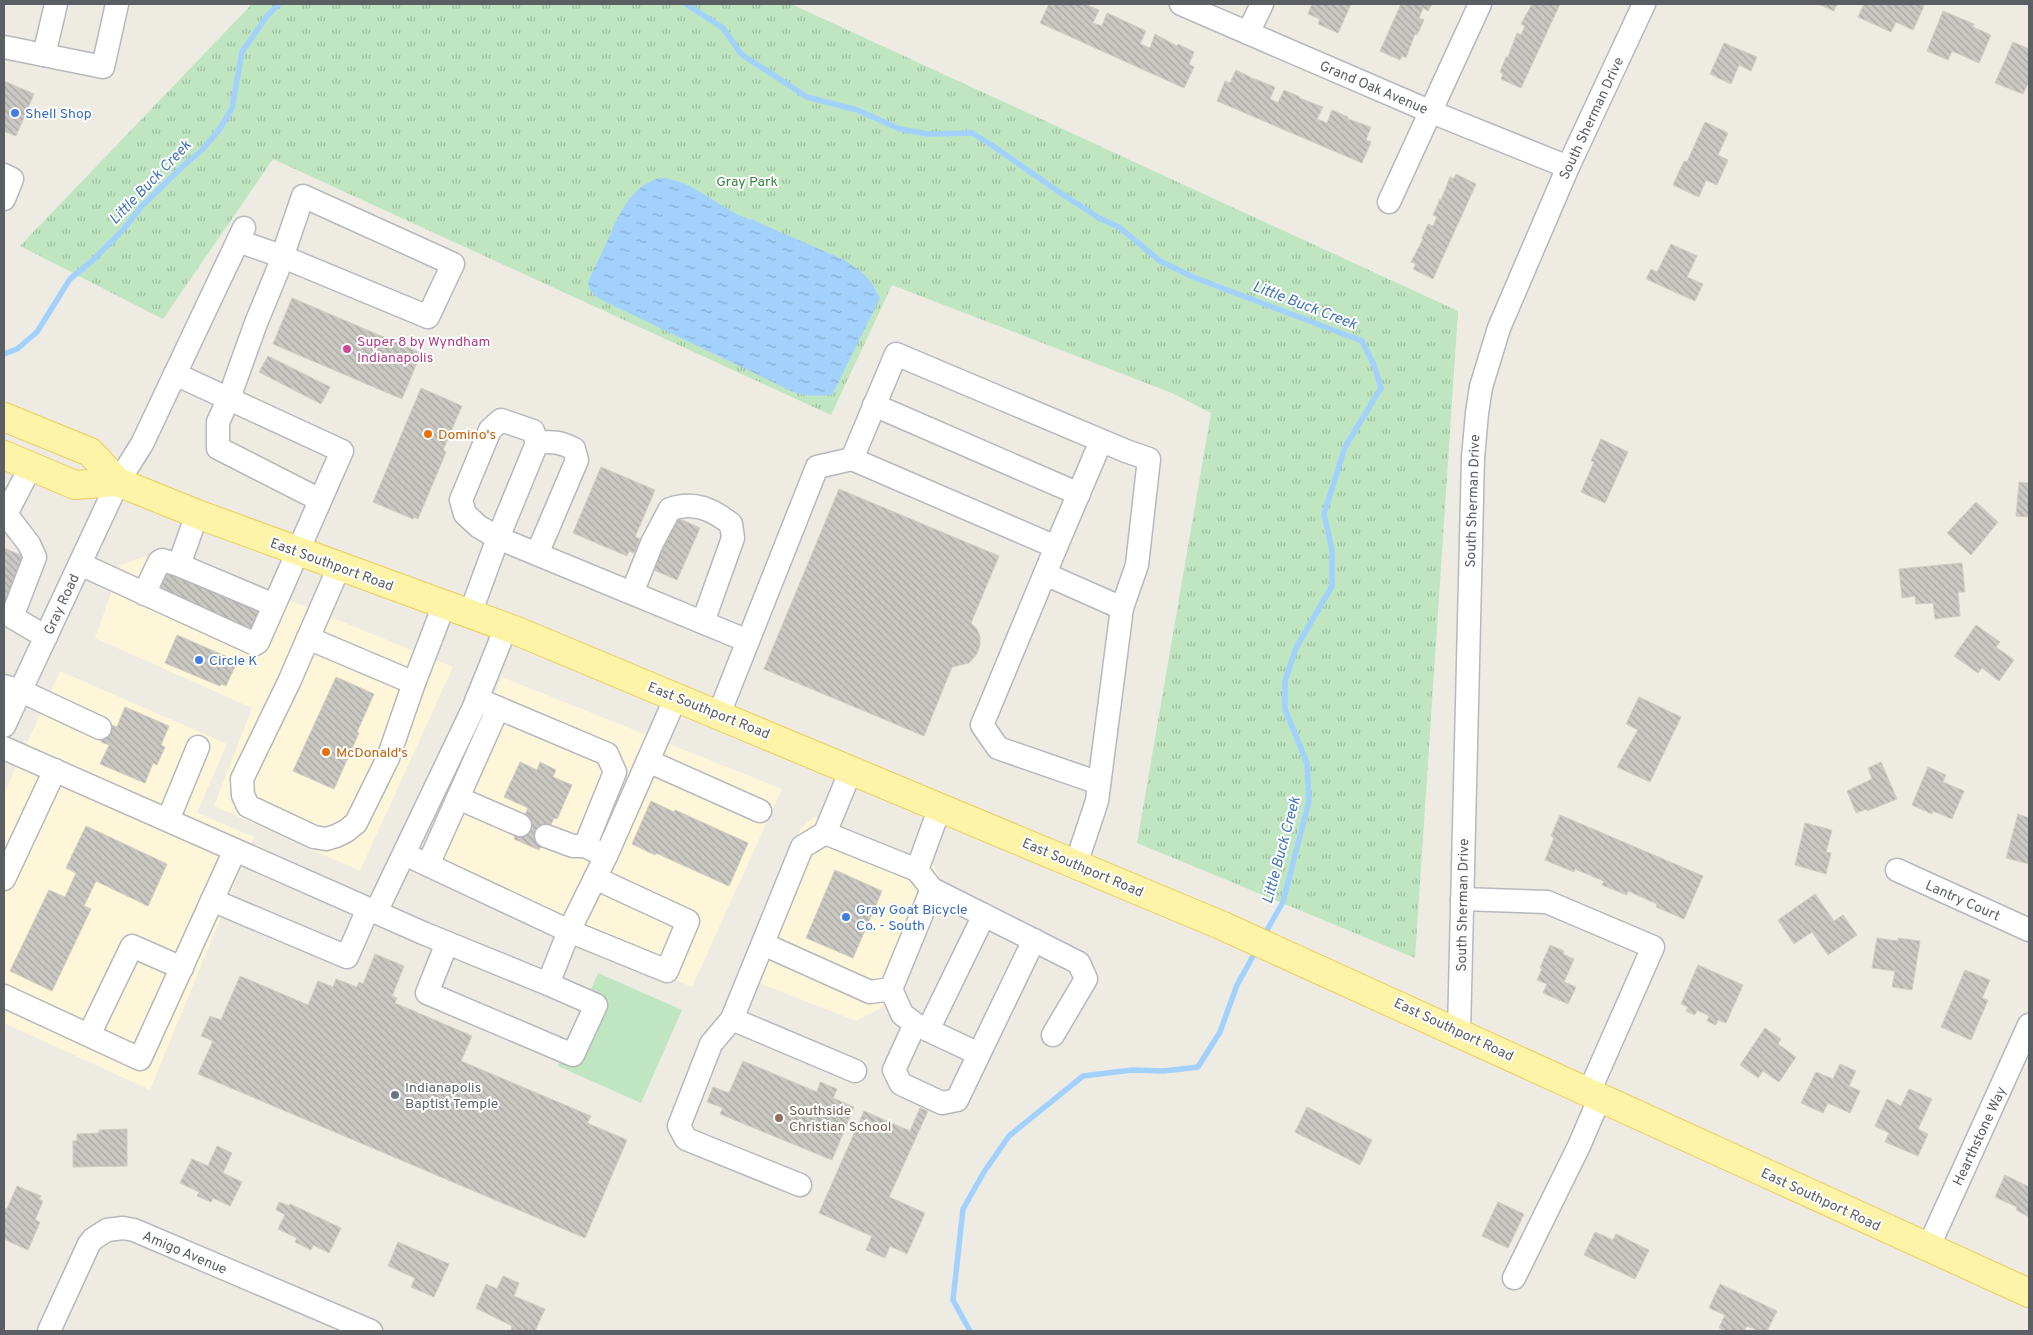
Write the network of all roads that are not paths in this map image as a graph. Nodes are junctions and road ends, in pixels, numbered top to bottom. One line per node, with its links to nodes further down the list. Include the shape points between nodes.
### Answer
1 (56, 4): 9 (street)
2 (117, 4): 9 (street, via 103,67)
3 (1181, 4): 7 (street, Grand Oak Avenue)
4 (1262, 4): 7 (street)
5 (1480, 4): 10 (street)
6 (1644, 4): 11 (street, South Sherman Drive)
7 (1248, 33): 10 (street, Grand Oak Avenue)
8 (4, 47): 9 (street)
9 (44, 55)
10 (1429, 111): 11 (street, Grand Oak Avenue); 14 (street)
11 (1568, 167): 81 (street, South Sherman Drive, via 1499,328 1483,378 1477,413 1473,458)
12 (4, 175): 13 (street, via 12,179)
13 (4, 200)
14 (1388, 202)
15 (281, 256): 15 (street, via 428,317 453,264 303,196); 16 (street, Gray Road, via 241,234); 17 (street)
16 (175, 374): 17 (street); 25 (street, Gray Road, via 142,444)
17 (229, 398): 27 (street, via 218,422 218,448); 27 (street, via 342,451)
18 (874, 405): 20 (street, via 896,354); 23 (street); 26 (street)
19 (4, 417): 25 (main road, East Southport Road, via 90,452)
20 (1102, 441): 26 (street); 42 (street, via 1149,459 1137,565)
21 (537, 443): 30 (street); 30 (street, via 533,431 501,420 490,430 461,500 464,514); 33 (street, via 562,443 574,449 577,460)
22 (4, 455): 24 (main road, East Southport Road)
23 (852, 459): 31 (street); 48 (street, via 817,467)
24 (31, 466): 25 (main road, East Southport Road, via 75,485); 28 (street)
25 (118, 482): 29 (main road, East Southport Road); 34 (street, Gray Road)
26 (1079, 494): 31 (street)
27 (320, 500): 32 (street)
28 (5, 514): 46 (street, via 29,544 35,557 12,617)
29 (197, 514): 32 (main road, East Southport Road); 35 (street)
30 (498, 538): 33 (street); 43 (street)
31 (1056, 547): 37 (street)
32 (298, 551): 36 (main road, East Southport Road); 40 (street)
33 (537, 554): 38 (street)
34 (80, 564): 39 (street); 46 (street, Gray Road)
35 (180, 565): 39 (street, via 159,562); 40 (street)
36 (339, 567): 41 (main road, East Southport Road); 47 (street)
37 (1045, 574): 42 (street); 62 (street, via 982,725 998,748)
38 (632, 593): 44 (street); 44 (street, via 670,509 682,505 699,506 731,524 733,538)
39 (144, 594): 40 (street, via 255,644)
40 (274, 605)
41 (444, 605): 43 (main road, East Southport Road); 49 (street)
42 (1122, 608): 62 (street)
43 (470, 614): 45 (main road, East Southport Road)
44 (703, 622): 48 (street)
45 (506, 627): 51 (main road, East Southport Road); 52 (street)
46 (46, 637): 50 (street, Gray Road)
47 (308, 638): 49 (street); 49 (street, via 242,779 248,806 314,837 326,839 336,836 356,823 388,758)
48 (748, 641): 54 (street)
49 (414, 683)
50 (13, 688): 55 (street, Gray Road); 56 (street)
51 (676, 697): 54 (main road, East Southport Road); 59 (street)
52 (477, 699): 53 (street); 72 (street)
53 (498, 708): 63 (street); 70 (street, via 606,754 615,772)
54 (719, 714): 61 (main road, East Southport Road)
55 (4, 726)
56 (100, 728)
57 (198, 747): 66 (street)
58 (4, 748): 60 (street)
59 (648, 761): 65 (street); 73 (street)
60 (55, 770): 66 (street); 79 (street)
61 (851, 770): 64 (main road, East Southport Road); 68 (street)
62 (1099, 783): 74 (street)
63 (458, 798): 67 (street); 75 (street)
64 (940, 807): 74 (main road, East Southport Road); 76 (street)
65 (760, 811)
66 (168, 820): 71 (street)
67 (520, 825)
68 (825, 833): 76 (street); 89 (street, via 802,847)
69 (546, 836): 70 (street, via 573,846)
70 (585, 846): 73 (street)
71 (235, 850): 82 (street); 83 (street)
72 (403, 853): 75 (street); 83 (street)
73 (606, 856): 78 (street)
74 (1076, 864): 97 (main road, East Southport Road, via 1291,955)
75 (428, 865): 86 (street)
76 (917, 870): 80 (street)
77 (1897, 870): 85 (street, Lantry Court)
78 (595, 878): 86 (street); 86 (street, via 688,921 667,971)
79 (4, 879)
80 (932, 889): 84 (street); 92 (street)
81 (1462, 899): 97 (street, South Sherman Drive); 102 (street, via 1547,902 1653,947)
82 (212, 900): 83 (street, via 347,957); 90 (street)
83 (372, 911): 88 (street)
84 (984, 915): 87 (street); 96 (street)
85 (2029, 930)
86 (569, 931): 91 (street)
87 (1034, 940): 98 (street, via 1079,963 1086,979); 100 (street)
88 (447, 943): 91 (street); 91 (street, via 426,993 573,1055 596,1005)
89 (763, 944): 92 (street, via 870,992); 94 (street)
90 (182, 968): 99 (street, via 132,946); 99 (street, via 140,1059)
91 (548, 984)
92 (891, 989): 96 (street, via 902,1014)
93 (4, 996): 99 (street)
94 (732, 1019): 101 (street); 103 (street, via 711,1044 679,1126 686,1139)
95 (2029, 1025): 104 (street, Hearthstone Way)
96 (922, 1027): 100 (street); 100 (street, via 894,1070 901,1084 942,1103 957,1100)
97 (1459, 1032): 102 (main road, East Southport Road)
98 (1053, 1035)
99 (89, 1036)
100 (979, 1054)
101 (856, 1072)
102 (1595, 1094): 104 (main road, East Southport Road); 105 (street, via 1579,1146)
103 (800, 1185)
104 (1928, 1248): 106 (main road, East Southport Road)
105 (1514, 1278)
106 (2029, 1293)
107 (49, 1331): 108 (street, Amigo Avenue, via 89,1244 107,1230 123,1228)
108 (371, 1331)

